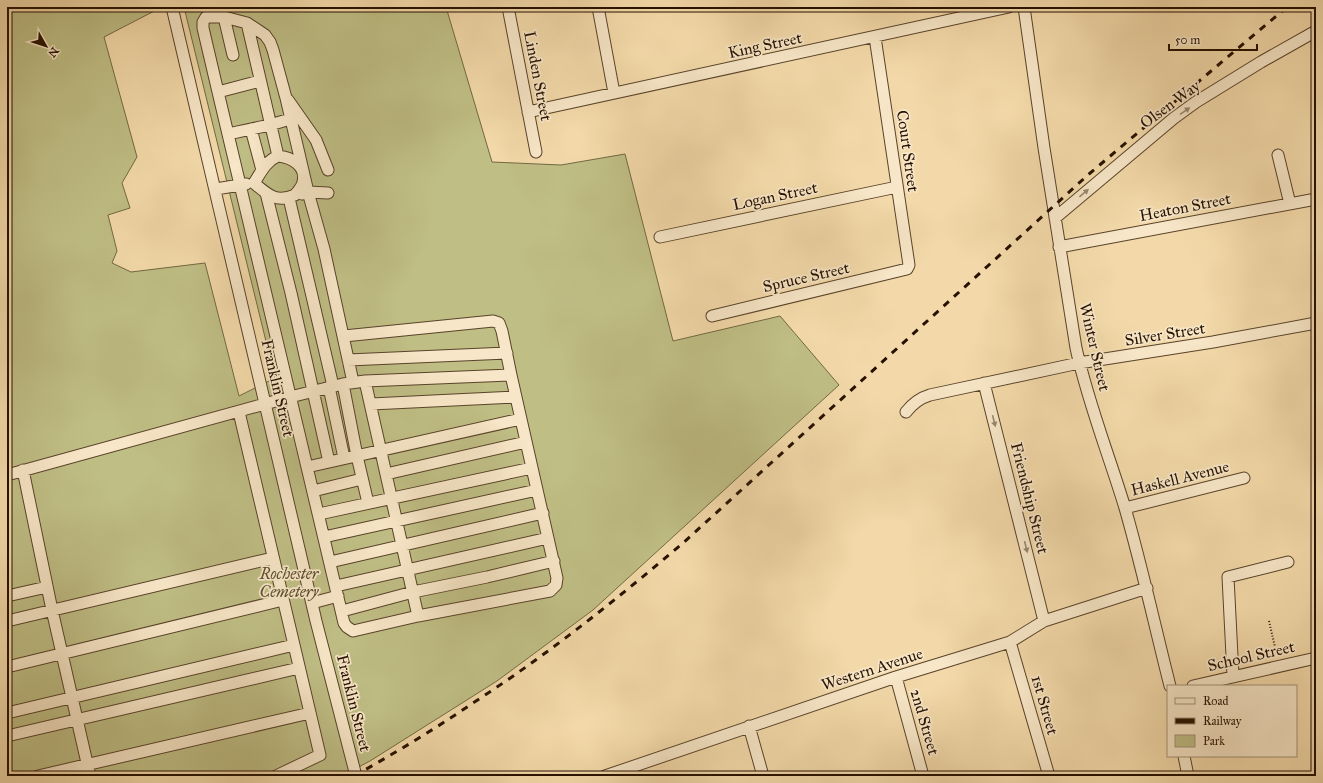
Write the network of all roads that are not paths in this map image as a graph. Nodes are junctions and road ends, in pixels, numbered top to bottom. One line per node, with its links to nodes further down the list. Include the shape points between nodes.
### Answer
1 (172, 7): 27 (street, Franklin Street)
2 (508, 7): 14 (street, Linden Street)
3 (598, 7): 13 (street)
4 (1009, 7): 9 (street, King Street)
5 (1024, 7): 35 (street, Winter Street)
6 (224, 17): 7 (street); 10 (street); 12 (street, via 206,17 203,22)
7 (247, 23): 11 (street); 15 (street, via 270,42 286,98)
8 (1316, 31): 35 (street, Olsen Way, one-way to 8, via 1196,102)
9 (875, 37): 13 (street, King Street); 28 (street, Court Street)
10 (232, 54)
11 (260, 81): 12 (street); 16 (street)
12 (218, 92): 18 (street)
13 (614, 93): 14 (street, King Street)
14 (528, 112): 19 (street, Linden Street)
15 (295, 117): 16 (street); 23 (street, via 316,140); 24 (street)
16 (270, 125): 17 (street); 21 (street)
17 (251, 129): 18 (street); 22 (street)
18 (228, 134): 26 (street)
19 (536, 152)
20 (1278, 155): 34 (street)
21 (278, 156): 22 (street, via 271,159); 24 (street, via 293,160)
22 (262, 170): 25 (street)
23 (328, 170)
24 (304, 173): 29 (street); 32 (street, via 303,182)
25 (254, 183): 26 (street); 31 (street)
26 (240, 184): 27 (street); 50 (street)
27 (216, 188): 52 (street, Franklin Street)
28 (896, 188): 36 (street, Logan Street); 38 (street, Court Street, via 909,265)
29 (308, 192): 30 (street); 32 (street); 41 (street)
30 (328, 192)
31 (266, 193): 32 (street, via 274,198); 49 (street)
32 (292, 197): 48 (street)
33 (1316, 199): 34 (street, Heaton Street)
34 (1290, 204): 37 (street, Heaton Street)
35 (1054, 218): 37 (street, Winter Street)
36 (660, 237)
37 (1059, 247): 44 (street, Winter Street)
38 (907, 269): 39 (street, Spruce Street)
39 (712, 316)
40 (1316, 323): 44 (street, Silver Street)
41 (344, 336): 42 (street, via 493,321 501,326); 43 (street)
42 (507, 353): 43 (street); 45 (street)
43 (348, 360): 48 (street)
44 (1079, 363): 47 (street, Silver Street); 73 (street, Winter Street)
45 (511, 375): 46 (street); 51 (street)
46 (365, 381): 48 (street); 53 (street)
47 (984, 383): 55 (street, Silver Street, via 922,398 913,403); 96 (street, Friendship Street, one-way to 96)
48 (339, 385): 49 (street); 59 (street); 60 (street)
49 (314, 391): 50 (street); 61 (street)
50 (290, 397): 52 (street); 62 (street)
51 (516, 397): 53 (street); 56 (street)
52 (265, 404): 54 (street); 91 (street, Franklin Street)
53 (370, 404): 58 (street)
54 (239, 412): 64 (street); 80 (street)
55 (906, 412)
56 (521, 419): 57 (street); 58 (street)
57 (526, 442): 63 (street); 65 (street)
58 (381, 450): 59 (street); 65 (street)
59 (357, 456): 60 (street); 68 (street)
60 (344, 458): 61 (street)
61 (329, 462): 62 (street)
62 (307, 467): 70 (street)
63 (532, 468): 69 (street); 71 (street)
64 (23, 470): 66 (street); 85 (street)
65 (386, 474): 71 (street)
66 (7, 475)
67 (1244, 478): 73 (street, Haskell Avenue)
68 (362, 479): 70 (street); 72 (street)
69 (537, 490): 74 (street); 76 (street)
70 (313, 491): 75 (street)
71 (392, 498): 72 (street); 76 (street)
72 (368, 503): 75 (street)
73 (1125, 508): 86 (street, Winter Street)
74 (543, 513): 78 (street); 79 (street)
75 (318, 514): 77 (street)
76 (397, 520): 77 (street); 79 (street)
77 (324, 536): 82 (street)
78 (548, 538): 81 (street); 84 (street)
79 (402, 545): 82 (street); 84 (street)
80 (273, 558): 90 (street); 92 (street)
81 (554, 561): 88 (street); 94 (street, via 557,578 556,585 550,590)
82 (330, 562): 87 (street)
83 (1288, 562): 103 (street, via 1228,577)
84 (408, 570): 87 (street); 88 (street)
85 (47, 587): 89 (street); 92 (street)
86 (1147, 588): 96 (street, Western Avenue); 105 (street, Winter Street)
87 (337, 591): 91 (street); 93 (street)
88 (413, 592): 93 (street); 94 (street)
89 (7, 596)
90 (283, 600): 98 (street); 99 (street)
91 (312, 603): 119 (street, Franklin Street)
92 (52, 610): 95 (street); 99 (street)
93 (342, 611): 94 (street, via 344,623 353,631)
94 (418, 616)
95 (7, 621)
96 (1044, 621): 97 (street, Western Avenue)
97 (1010, 642): 104 (street, Western Avenue); 123 (street, 1st Street)
98 (294, 645): 102 (street); 107 (street)
99 (61, 654): 101 (street); 107 (street)
100 (1316, 658): 103 (street, School Street)
101 (7, 667)
102 (299, 668): 109 (street); 110 (street)
103 (1233, 676): 106 (street, School Street)
104 (896, 677): 111 (street, Western Avenue); 122 (street, 2nd Street)
105 (1170, 685)
106 (1197, 685)
107 (72, 698): 108 (street); 110 (street)
108 (7, 713)
109 (310, 713): 114 (street); 118 (street, via 320,755)
110 (77, 719): 112 (street); 114 (street)
111 (749, 726): 115 (street, Western Avenue); 121 (street)
112 (7, 736)
113 (1184, 757): 124 (street)
114 (88, 764): 116 (street); 117 (street)
115 (620, 774): 120 (street, Western Avenue)
116 (38, 776)
117 (90, 776)
118 (276, 776)
119 (356, 776)
120 (605, 776)
121 (762, 776)
122 (923, 776)
123 (1049, 776)
124 (1188, 776)

